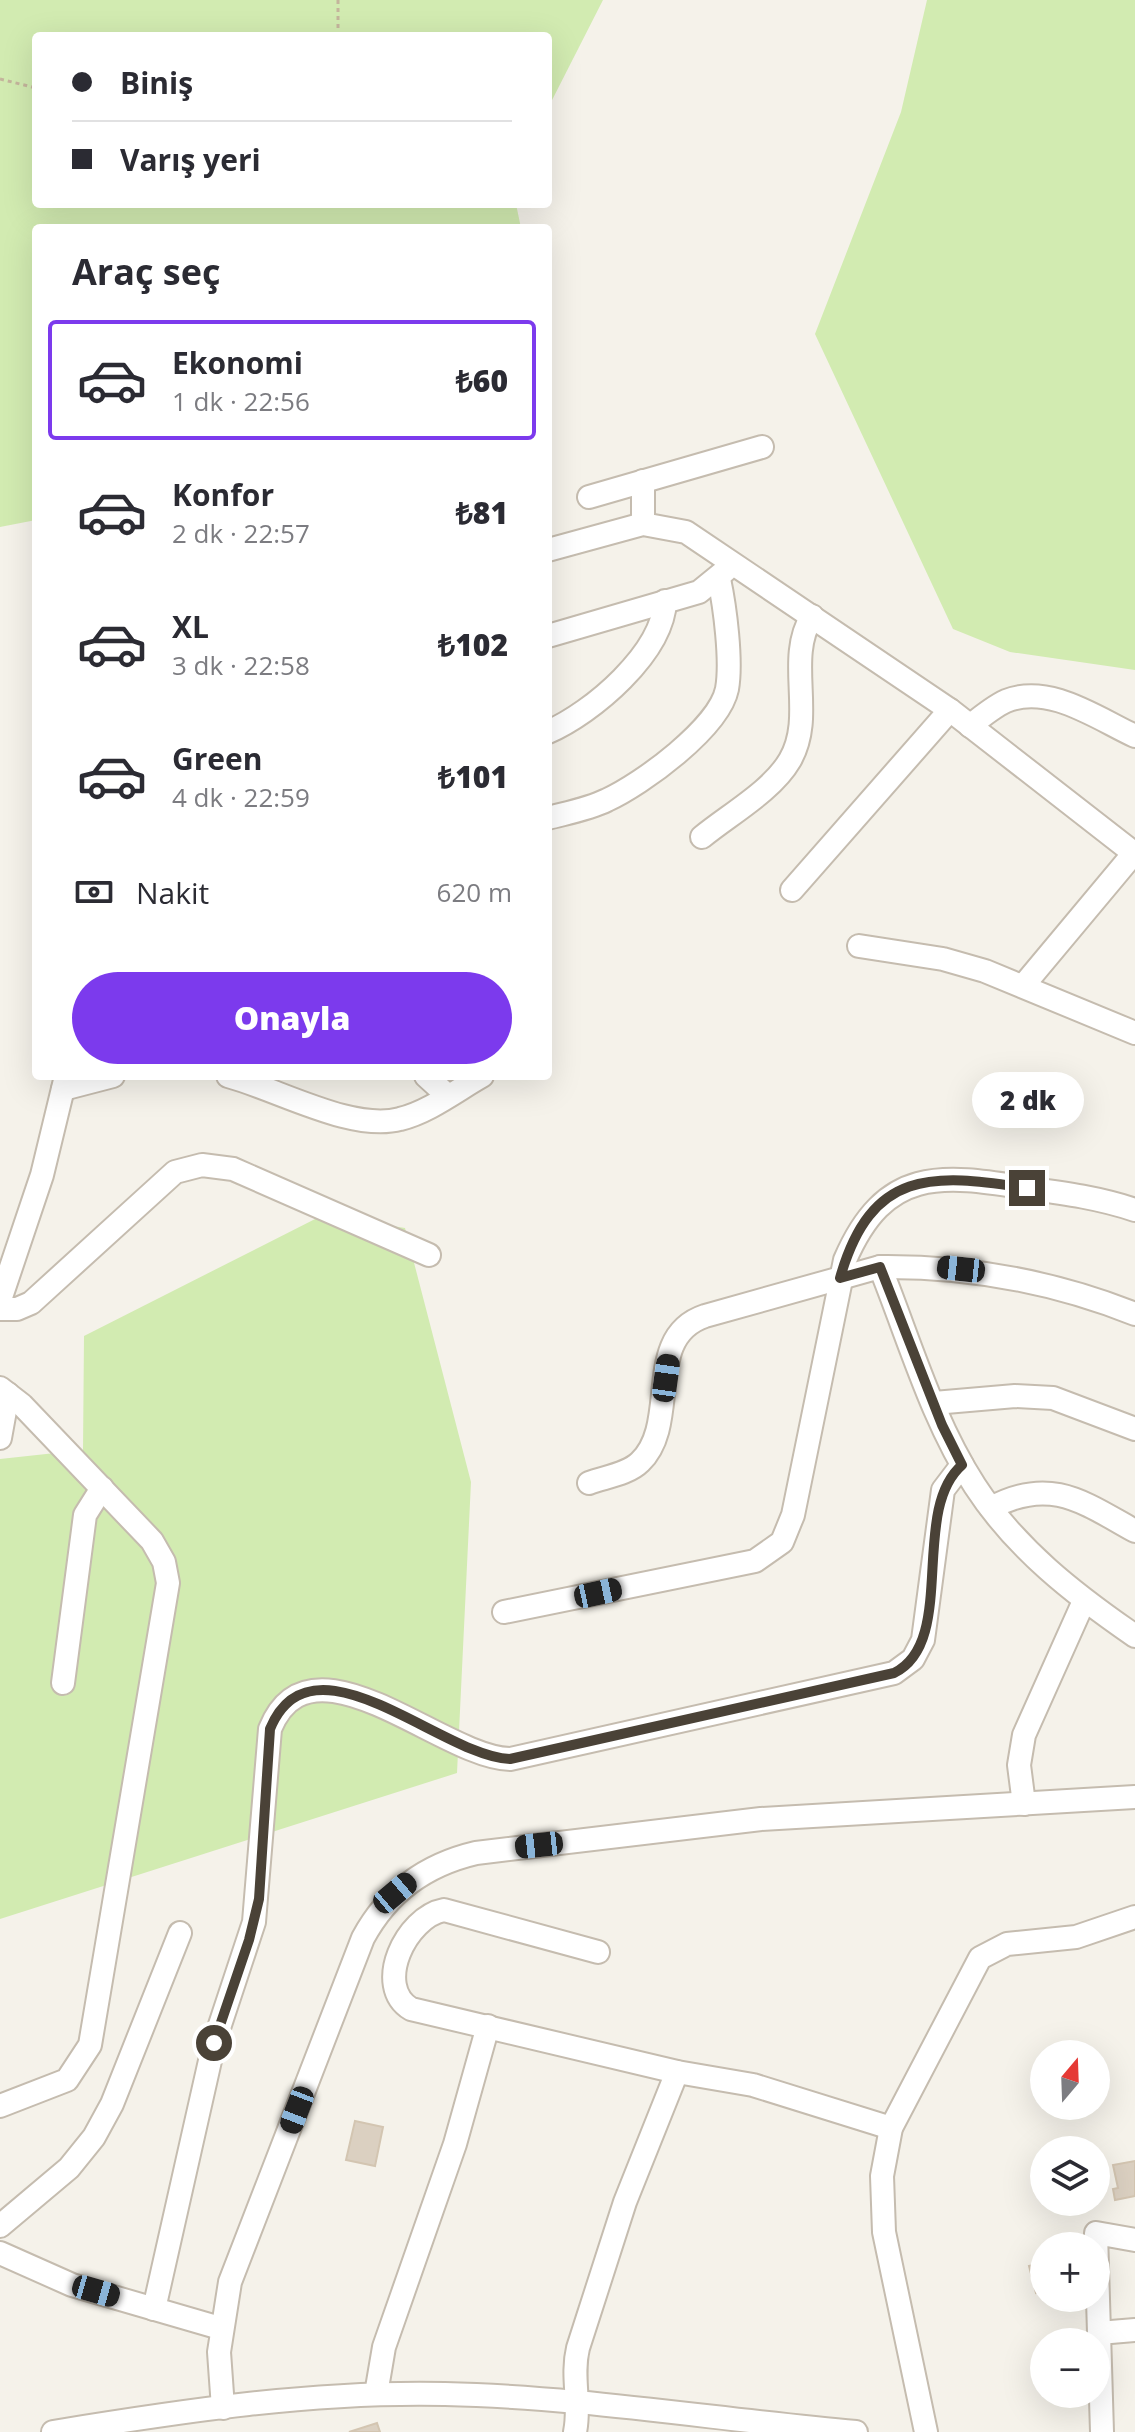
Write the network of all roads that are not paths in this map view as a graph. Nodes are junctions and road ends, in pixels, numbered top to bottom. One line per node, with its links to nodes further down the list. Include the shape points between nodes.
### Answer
1 (762, 447): 2 (street)
2 (643, 481): 3 (street); 4 (street)
3 (589, 497)
4 (643, 524): 5 (street); 6 (street, via 686,532)
5 (552, 549)
6 (725, 570): 7 (street, via 699,592); 8 (street); 14 (street, via 728,676 723,702 713,718 624,791)
7 (665, 601): 9 (street); 12 (street, via 660,623 611,691)
8 (812, 616): 10 (street); 15 (street, via 802,639 802,717 795,750 781,772)
9 (552, 635)
10 (950, 710): 11 (street); 17 (street)
11 (970, 726): 13 (street, via 1003,703 1044,696); 16 (street)
12 (552, 730)
13 (1135, 736)
14 (552, 817)
15 (702, 837)
16 (1135, 853): 19 (street)
17 (792, 890)
18 (859, 946): 19 (street, via 943,959)
19 (1023, 986): 20 (street)
20 (1135, 1033)
21 (240, 1080): 25 (street, via 354,1119 378,1122 403,1119)
22 (430, 1080): 25 (street)
23 (475, 1080): 25 (street)
24 (64, 1082): 30 (street, via 42,1175)
25 (448, 1096)
26 (1135, 1210): 29 (street, via 971,1179 926,1181 888,1196 874,1210 853,1242)
27 (429, 1255): 31 (street, via 233,1169 202,1165 175,1172 31,1303)
28 (880, 1267): 29 (street); 32 (street, via 941,1267 1022,1278); 34 (street)
29 (840, 1278): 38 (street, via 687,1325 670,1353 651,1448 633,1468); 43 (street, via 793,1515 775,1549 755,1561)
30 (0, 1300)
31 (0, 1309)
32 (1135, 1314)
33 (4, 1391): 36 (street); 39 (street)
34 (934, 1403): 35 (street, via 1053,1398); 37 (street)
35 (1135, 1429)
36 (0, 1438)
37 (962, 1465): 40 (street); 58 (street, via 943,1490 923,1640 913,1659 894,1673 510,1759 469,1751 355,1694 319,1690 286,1705 270,1729 254,1922 217,2032)
38 (589, 1483)
39 (102, 1488): 45 (street, via 85,1515); 53 (street, via 152,1541 167,1572 134,1801 85,2056 67,2080)
40 (991, 1508): 41 (street, via 1016,1495 1049,1493 1081,1500); 42 (street, via 1037,1561)
41 (1135, 1531)
42 (1084, 1601): 44 (street); 47 (street, via 1024,1735 1019,1765)
43 (504, 1612)
44 (1135, 1636)
45 (63, 1683)
46 (1135, 1797): 47 (street)
47 (1024, 1804): 59 (street, via 761,1819 476,1853 425,1871 395,1893 363,1938 230,2282)
48 (1135, 1917): 54 (street, via 1076,1937 1007,1944 980,1958)
49 (180, 1933): 55 (street, via 94,2137 69,2168)
50 (598, 1952): 51 (street, via 453,1911 421,1919 409,1931 394,1978 396,1993 411,2009)
51 (488, 2026): 52 (street); 63 (street, via 455,2144 384,2347)
52 (677, 2072): 54 (street, via 753,2085); 64 (street, via 625,2202 578,2348 574,2380)
53 (0, 2106)
54 (891, 2128): 70 (street, via 882,2176 884,2232)
55 (0, 2226)
56 (1135, 2240): 60 (street, via 1096,2233)
57 (2, 2261): 58 (street)
58 (154, 2309): 59 (street)
59 (220, 2328): 65 (street)
60 (1099, 2328)
61 (1135, 2330): 62 (street)
62 (1110, 2332)
63 (376, 2394): 64 (street); 65 (street)
64 (579, 2403): 68 (street); 69 (street)
65 (223, 2408): 67 (street)
66 (1101, 2408): 71 (street)
67 (53, 2432)
68 (575, 2432)
69 (856, 2432)
70 (926, 2432)
71 (1102, 2432)

